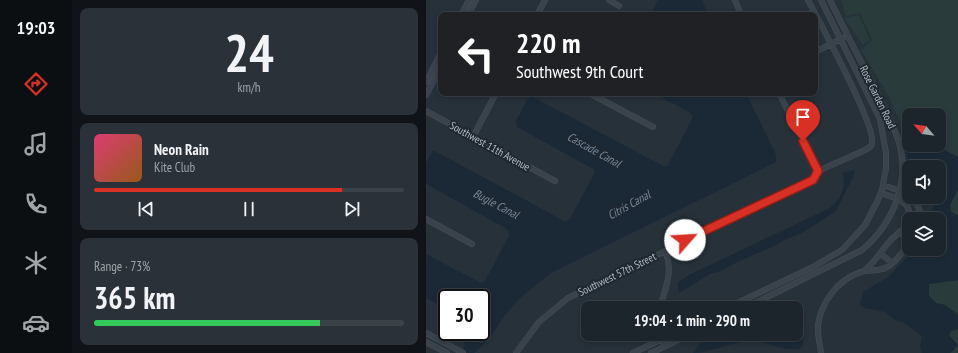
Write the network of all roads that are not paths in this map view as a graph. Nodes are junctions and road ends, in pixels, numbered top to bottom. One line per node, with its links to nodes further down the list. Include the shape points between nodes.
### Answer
1 (469, 0): 10 (street)
2 (476, 0): 11 (street)
3 (544, 0): 12 (street)
4 (609, 0): 9 (street)
5 (735, 0): 13 (street)
6 (808, 0): 14 (street, Rose Garden Road)
7 (821, 0): 17 (street, Rose Garden Road)
8 (830, 0): 16 (street, Rose Garden Road)
9 (619, 6)
10 (463, 12)
11 (470, 12)
12 (538, 12)
13 (740, 12)
14 (814, 12)
15 (818, 20): 18 (street, Rose Garden Road)
16 (847, 36): 17 (street); 34 (street, Rose Garden Road, via 898,139 902,168)
17 (840, 39): 18 (street); 33 (street, Rose Garden Road, via 882,128 886,161)
18 (830, 45): 19 (street); 30 (street, Rose Garden Road, via 866,118)
19 (818, 51)
20 (438, 59): 22 (street)
21 (438, 73): 23 (street)
22 (426, 82)
23 (426, 95)
24 (494, 96): 29 (street)
25 (596, 96): 28 (street)
26 (780, 96): 31 (street)
27 (426, 111): 29 (street, Southwest 11th Avenue)
28 (653, 127)
29 (473, 137): 32 (street, Southwest 11th Avenue)
30 (872, 143): 31 (street, Southwest 57th Street, via 869,148)
31 (818, 171): 43 (street, Southwest 57th Street, via 813,180)
32 (555, 182)
33 (883, 185): 34 (street); 35 (street, Rose Garden Road)
34 (900, 191): 36 (street, Rose Garden Road)
35 (881, 193): 36 (street); 49 (street, Rose Garden Road, via 865,225 842,250 813,267)
36 (898, 198): 37 (street, via 908,207); 50 (street, Rose Garden Road, via 885,225 875,239 862,250)
37 (908, 212)
38 (426, 219): 42 (street)
39 (902, 230): 40 (street)
40 (899, 232): 41 (street); 45 (street)
41 (902, 234)
42 (472, 244)
43 (664, 251): 48 (street, via 668,258 669,271); 59 (street, Southwest 57th Street, via 578,292 563,302 539,322)
44 (902, 252): 46 (street)
45 (881, 254): 46 (street); 47 (street)
46 (892, 263): 47 (street, via 882,270)
47 (865, 270): 62 (street, via 845,280 826,302 818,325)
48 (662, 301)
49 (742, 301)
50 (759, 301)
51 (426, 333): 57 (street)
52 (654, 341): 60 (street)
53 (663, 341): 56 (street)
54 (676, 341): 56 (street)
55 (426, 342): 58 (street)
56 (665, 346): 61 (street)
57 (461, 352)
58 (447, 353)
59 (516, 353)
60 (633, 353)
61 (651, 353)
62 (821, 353)

